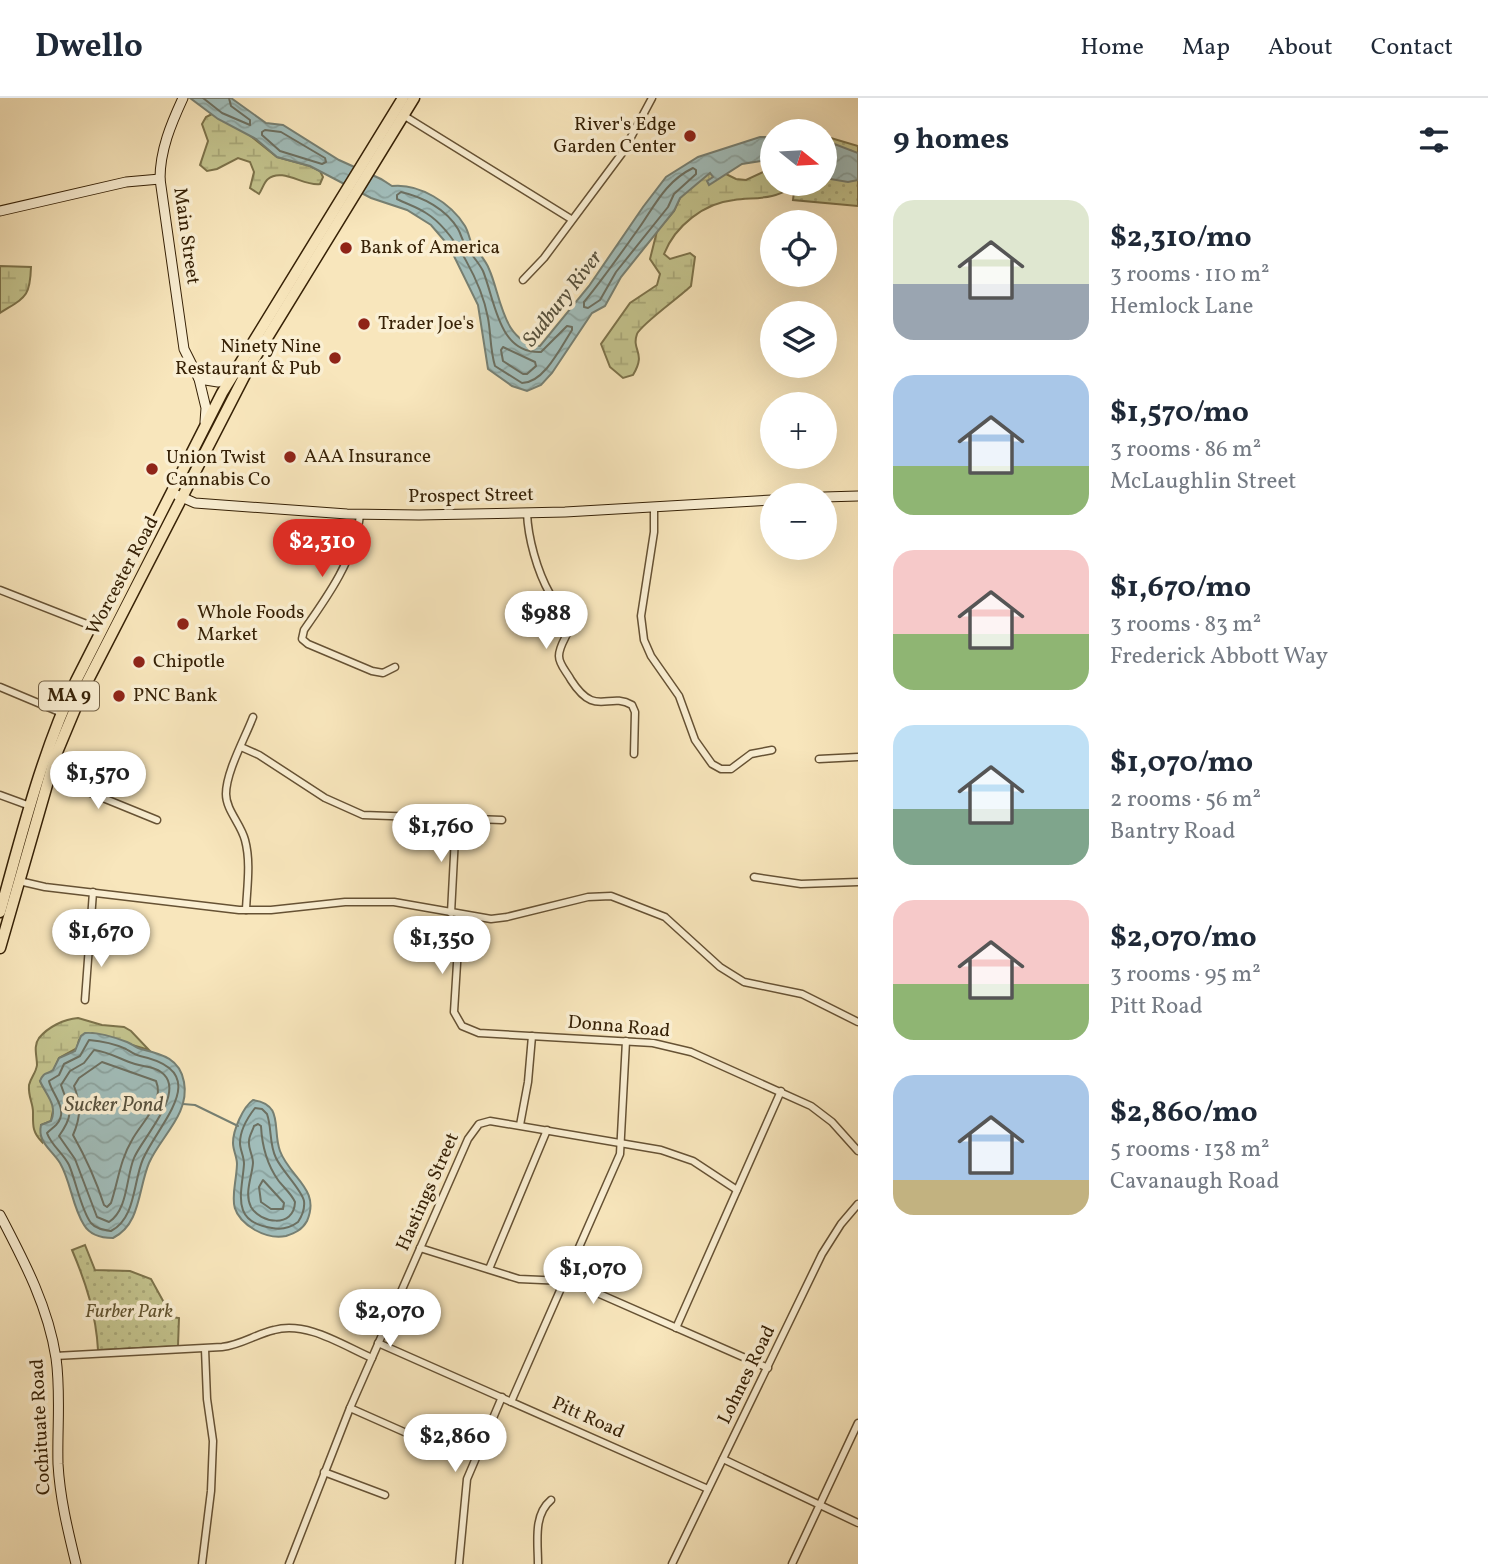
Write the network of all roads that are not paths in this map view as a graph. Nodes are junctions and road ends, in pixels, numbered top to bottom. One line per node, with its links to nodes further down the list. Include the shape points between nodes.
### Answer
1 (403, 98): 6 (highway, Worcester Road / MA 9)
2 (414, 98): 5 (highway, Worcester Road / MA 9)
3 (652, 98): 10 (street, via 628,145)
4 (182, 101): 7 (street, Main Street, via 162,153)
5 (403, 115): 6 (highway, Worcester Road / MA 9); 10 (street)
6 (369, 162): 8 (highway, Worcester Road / MA 9)
7 (160, 179): 9 (street, via 126,182); 13 (street, Main Street, via 184,349)
8 (346, 199): 12 (highway, Worcester Road / MA 9); 15 (highway, Worcester Road / MA 9)
9 (0, 211)
10 (571, 219): 11 (street)
11 (523, 280)
12 (233, 374): 13 (street, via 222,382); 14 (highway, Worcester Road / MA 9)
13 (199, 379): 14 (street, Main Street, via 206,408)
14 (204, 428): 15 (highway, Worcester Road / MA 9)
15 (177, 496): 21 (street, Prospect Street, via 199,503); 23 (highway, Worcester Road / MA 9); 33 (highway, Worcester Road / MA 9, via 79,698)
16 (858, 496): 17 (street)
17 (837, 497)
18 (760, 501): 19 (street, Prospect Street)
19 (654, 507): 20 (street, Prospect Street); 29 (street, via 640,616 651,656 678,696 695,740 712,764 730,769 751,754)
20 (527, 513): 21 (street, Prospect Street); 30 (street, via 543,578 554,601 571,620 559,651 562,666 586,698 632,705)
21 (360, 515): 24 (street, via 338,578 302,639 372,671 383,673)
22 (0, 590): 23 (street)
23 (102, 630): 26 (highway, Worcester Road / MA 9)
24 (395, 667)
25 (0, 687): 26 (street)
26 (62, 713): 35 (highway, Worcester Road / MA 9)
27 (253, 717): 28 (street)
28 (241, 747): 36 (street, via 353,811 374,816); 43 (street, via 226,795 247,849)
29 (772, 750)
30 (634, 754)
31 (858, 757): 32 (street)
32 (819, 760)
33 (49, 776): 37 (street); 40 (highway, Worcester Road / MA 9)
34 (0, 795): 35 (street)
35 (30, 806): 44 (highway, Worcester Road / MA 9)
36 (456, 818): 38 (street); 45 (street)
37 (156, 820)
38 (502, 820)
39 (754, 877): 41 (street, via 801,884)
40 (19, 881): 42 (street); 47 (highway, Worcester Road / MA 9)
41 (858, 882)
42 (93, 892): 43 (street); 48 (street)
43 (246, 910): 45 (street, via 354,901 412,904)
44 (0, 912)
45 (451, 913): 46 (street)
46 (460, 915): 49 (street, via 499,918 596,895 619,897 665,917 736,978 802,994); 50 (street, Donna Road, via 454,1005 458,1023 472,1031)
47 (0, 948)
48 (85, 1000)
49 (858, 1022)
50 (532, 1036): 51 (street, Donna Road); 53 (street)
51 (626, 1041): 52 (street, Donna Road, via 691,1052); 55 (street)
52 (781, 1091): 56 (street, Donna Road, via 818,1111); 57 (street)
53 (520, 1125): 54 (street, Hastings Street); 60 (street, Hastings Street, via 490,1121 471,1133)
54 (547, 1130): 55 (street, Hastings Street); 61 (street)
55 (622, 1143): 57 (street, Hastings Street, via 685,1157); 62 (street)
56 (858, 1151)
57 (737, 1190): 63 (street)
58 (858, 1205): 68 (street, Lohnes Road, via 826,1247)
59 (0, 1215): 66 (street, Cochituate Road, via 36,1287)
60 (420, 1248): 61 (street); 64 (street, Hastings Street)
61 (488, 1269): 62 (street, via 526,1280)
62 (565, 1281): 63 (street); 70 (street)
63 (676, 1328): 68 (street)
64 (378, 1343): 67 (street, Hastings Street); 69 (street, Pitt Road)
65 (205, 1349): 66 (street); 67 (street, via 294,1328); 82 (street, via 213,1441)
66 (55, 1356): 81 (street, Cochituate Road, via 59,1477)
67 (372, 1358): 71 (street, Hastings Street)
68 (768, 1368): 74 (street, Lohnes Road)
69 (502, 1397): 70 (street, Pitt Road); 84 (street, via 467,1479)
70 (511, 1402): 76 (street, Pitt Road)
71 (349, 1408): 73 (street); 75 (street, Hastings Street)
72 (858, 1423): 79 (street)
73 (438, 1447)
74 (723, 1459): 76 (street, Lohnes Road); 79 (street)
75 (324, 1472): 77 (street); 83 (street, Hastings Street)
76 (708, 1489): 86 (street, Lohnes Road)
77 (385, 1495)
78 (551, 1500): 85 (street, via 539,1516)
79 (820, 1504): 80 (street); 87 (street)
80 (858, 1522)
81 (76, 1564)
82 (202, 1564)
83 (289, 1564)
84 (460, 1564)
85 (538, 1564)
86 (672, 1564)
87 (792, 1564)

